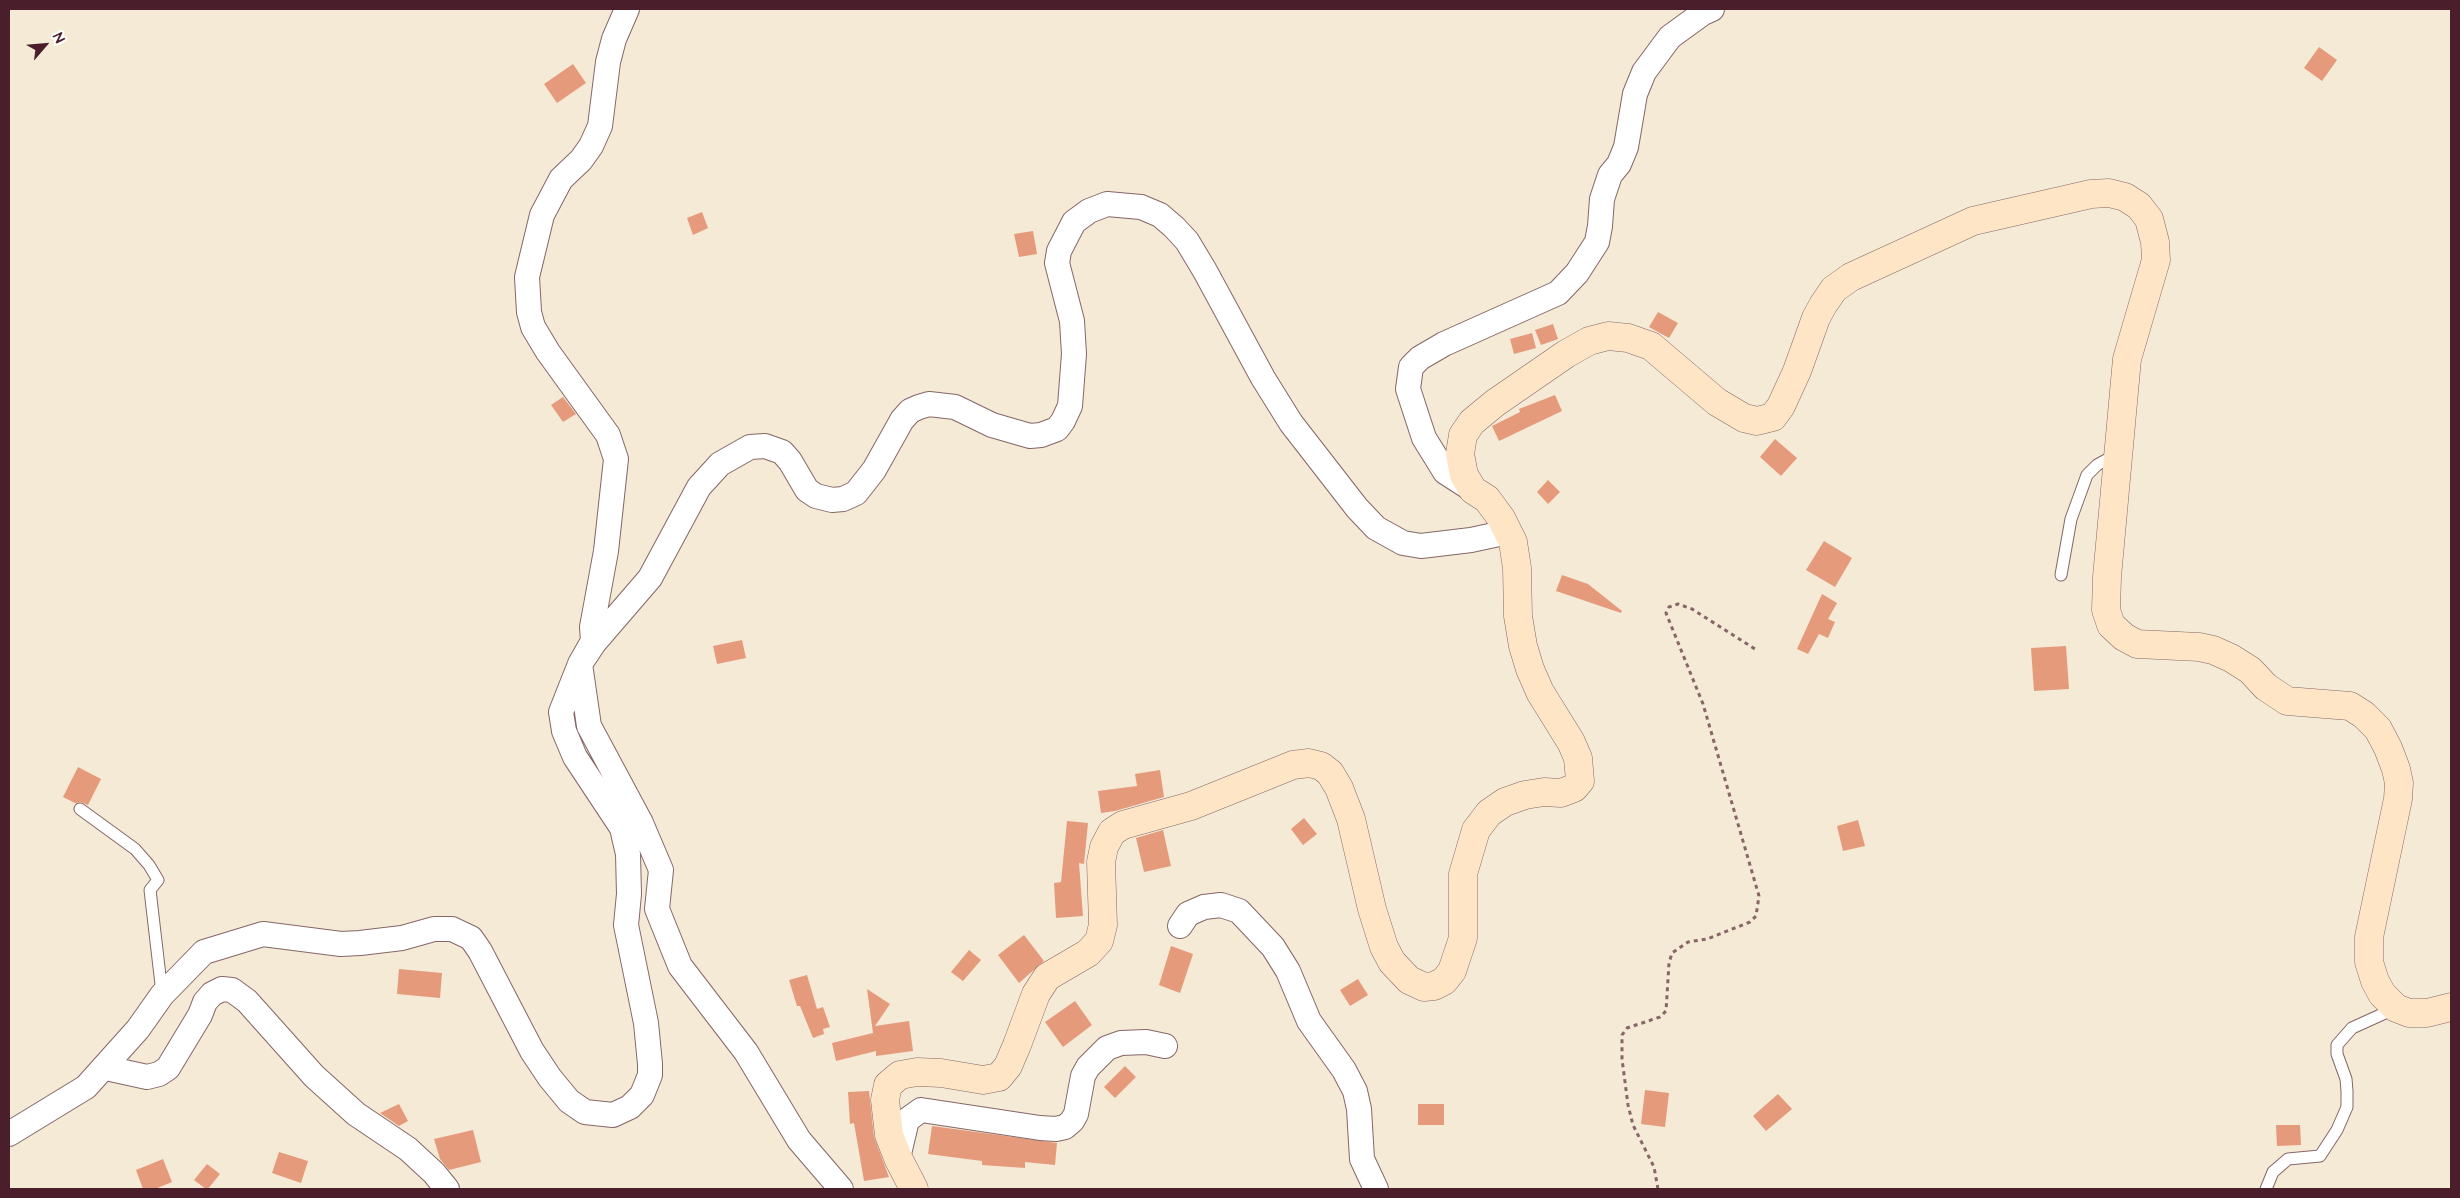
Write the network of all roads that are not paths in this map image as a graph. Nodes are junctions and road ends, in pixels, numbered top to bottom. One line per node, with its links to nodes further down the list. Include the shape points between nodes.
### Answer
1 (627, 9): 7 (street, via 608,62 600,126 581,160 561,179 542,215 528,276 529,312 533,327 608,435 616,459 606,551 592,626 593,641)
2 (1712, 9): 4 (street, via 1670,37 1644,72 1635,94 1626,147 1610,175 1602,199 1597,242 1577,273 1558,293 1444,344 1411,367 1408,389 1424,438 1445,472)
3 (2117, 454): 4 (street, via 2127,359 2156,260 2149,219 2139,206 2125,197 2109,193 2091,194 1973,221 1851,277 1834,289 1816,318 1797,371 1773,417 1757,421 1744,418 1717,402 1651,346 1628,338 1608,336 1589,341 1495,403 1472,422 1463,435 1460,454 1464,475); 6 (lane, via 2087,475 2071,519); 12 (street, via 2106,610 2112,625 2137,644 2199,646 2231,658 2287,701 2350,706 2378,729 2388,748 2399,783 2398,799 2369,937 2369,954 2375,981)
4 (1473, 490): 5 (street, via 1487,499)
5 (1508, 532): 7 (street, via 1421,546 1403,543 1376,528 1291,423 1186,241 1160,215 1142,207 1107,204 1088,211 1074,222 1059,251 1058,263 1072,321 1074,354 1070,406 1057,429 1030,436 992,425 955,408 929,404 919,407 902,420 874,470 856,493 832,500 807,490 782,452 764,446 750,447 720,464 699,486 650,578 594,642); 16 (street, via 1517,568 1518,616 1523,646 1540,692 1578,758 1580,781 1574,788 1561,793 1525,795 1505,802 1489,813 1476,830 1463,874 1463,938 1452,971 1444,981 1424,987 1410,980 1392,962 1372,909 1351,819 1339,788 1321,766 1309,762 1293,765 1235,790 1123,825 1112,832 1101,862 1104,925 1099,940 1088,953 1047,977 1036,994 1008,1066 999,1077 983,1080 916,1072 900,1075 888,1085 885,1100 889,1135)
6 (2061, 576)
7 (580, 664): 10 (street, via 561,712 564,731 575,757 622,828 628,854 626,925 646,1023 650,1064 650,1075 642,1094 630,1107 613,1115 585,1112 569,1101 532,1051 480,951 470,938 452,929 341,944 263,934 204,952); 18 (street, via 589,726 641,823 662,870 657,909 680,966 746,1052 799,1140)
8 (80, 809): 10 (lane, via 135,849 158,880 150,890)
9 (1180, 926): 20 (street, via 1188,914 1204,907 1221,905 1239,911 1272,947 1288,971 1309,1020 1355,1091 1362,1158)
10 (162, 994): 14 (street)
11 (2451, 1006): 12 (street, via 2427,1013 2409,1013)
12 (2396, 1008): 21 (lane, via 2352,1028 2337,1045 2346,1079 2347,1106 2337,1130 2320,1156 2288,1159 2273,1172)
13 (1165, 1046): 16 (street, via 1146,1042 1121,1043 1107,1048 1088,1066 1076,1114 1065,1127 1040,1128 921,1110 907,1120)
14 (106, 1068): 15 (street, via 86,1087); 17 (street, via 147,1077 160,1074 168,1068 205,1002 222,989 232,990 247,1001 314,1076 356,1114 408,1149)
15 (9, 1134)
16 (898, 1158): 19 (street)
17 (437, 1184)
18 (841, 1189)
19 (914, 1189)
20 (1376, 1189)
21 (2266, 1189)

